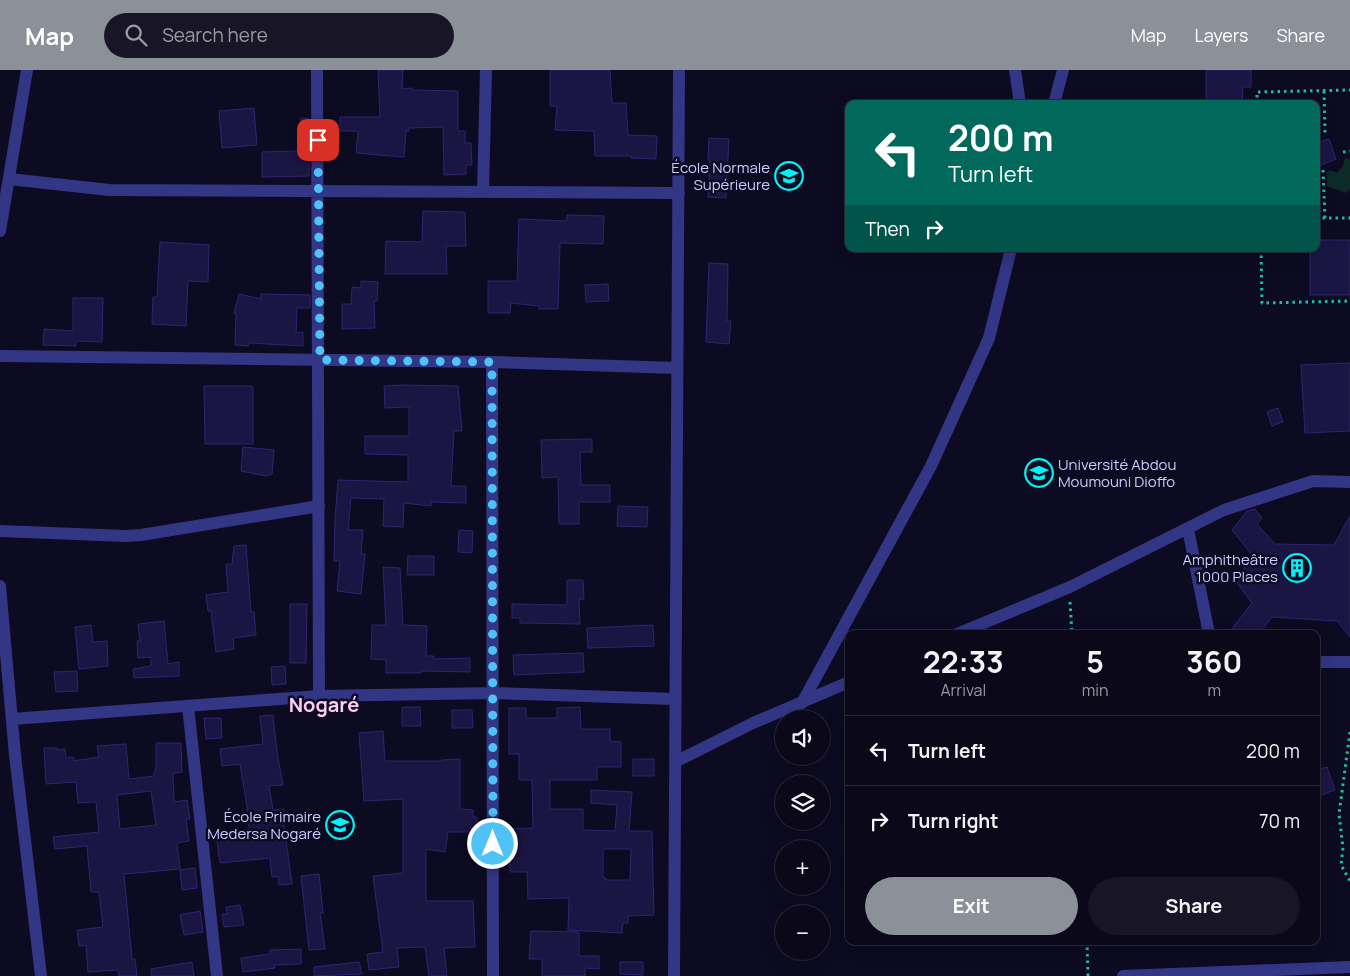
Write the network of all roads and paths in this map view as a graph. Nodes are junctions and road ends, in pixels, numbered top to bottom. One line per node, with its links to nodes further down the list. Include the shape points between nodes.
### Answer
1 (27, 70): 16 (street)
2 (317, 70): 17 (street)
3 (486, 70): 18 (street)
4 (679, 70): 19 (street)
5 (1015, 70): 9 (street)
6 (1063, 70): 10 (street)
7 (1350, 90): 8 (path)
8 (1324, 91): 11 (path, via 1257,92); 12 (path)
9 (1019, 100)
10 (1055, 100)
11 (1257, 100)
12 (1325, 133)
13 (1350, 151): 14 (path)
14 (1343, 152)
15 (1324, 170): 21 (path)
16 (8, 179): 17 (street, via 109,190); 23 (street)
17 (318, 192): 18 (street); 28 (street)
18 (483, 192): 19 (street)
19 (679, 193): 30 (street)
20 (1320, 218): 21 (path)
21 (1325, 218): 22 (path)
22 (1350, 218)
23 (0, 230)
24 (1010, 252): 46 (street, via 989,338 931,466)
25 (1261, 252): 26 (path, via 1262,303)
26 (1350, 301)
27 (0, 356): 28 (street)
28 (320, 360): 29 (street); 32 (street)
29 (492, 362): 30 (street); 43 (street)
30 (678, 368): 45 (street)
31 (1350, 482): 33 (street, via 1313,481 1224,510)
32 (319, 506): 34 (street, via 141,535); 44 (street)
33 (1188, 529): 36 (street); 39 (street)
34 (0, 531)
35 (0, 586): 48 (street)
36 (1070, 587): 37 (street); 38 (path)
37 (967, 630)
38 (1072, 630)
39 (1208, 630)
40 (1320, 662): 41 (street)
41 (1350, 662)
42 (845, 684): 46 (street)
43 (493, 693): 44 (street); 45 (street); 57 (street)
44 (319, 696): 47 (street)
45 (675, 699): 51 (street)
46 (802, 703): 51 (street, via 753,723)
47 (188, 706): 48 (street); 56 (street)
48 (12, 719): 55 (street)
49 (1350, 732): 50 (path)
50 (1350, 742): 52 (path, via 1339,814 1343,848 1341,865)
51 (675, 762): 58 (street)
52 (1350, 882)
53 (1087, 945): 59 (path)
54 (1350, 967): 60 (street)
55 (41, 976)
56 (218, 976)
57 (494, 976)
58 (674, 976)
59 (1088, 976)
60 (1123, 976)

